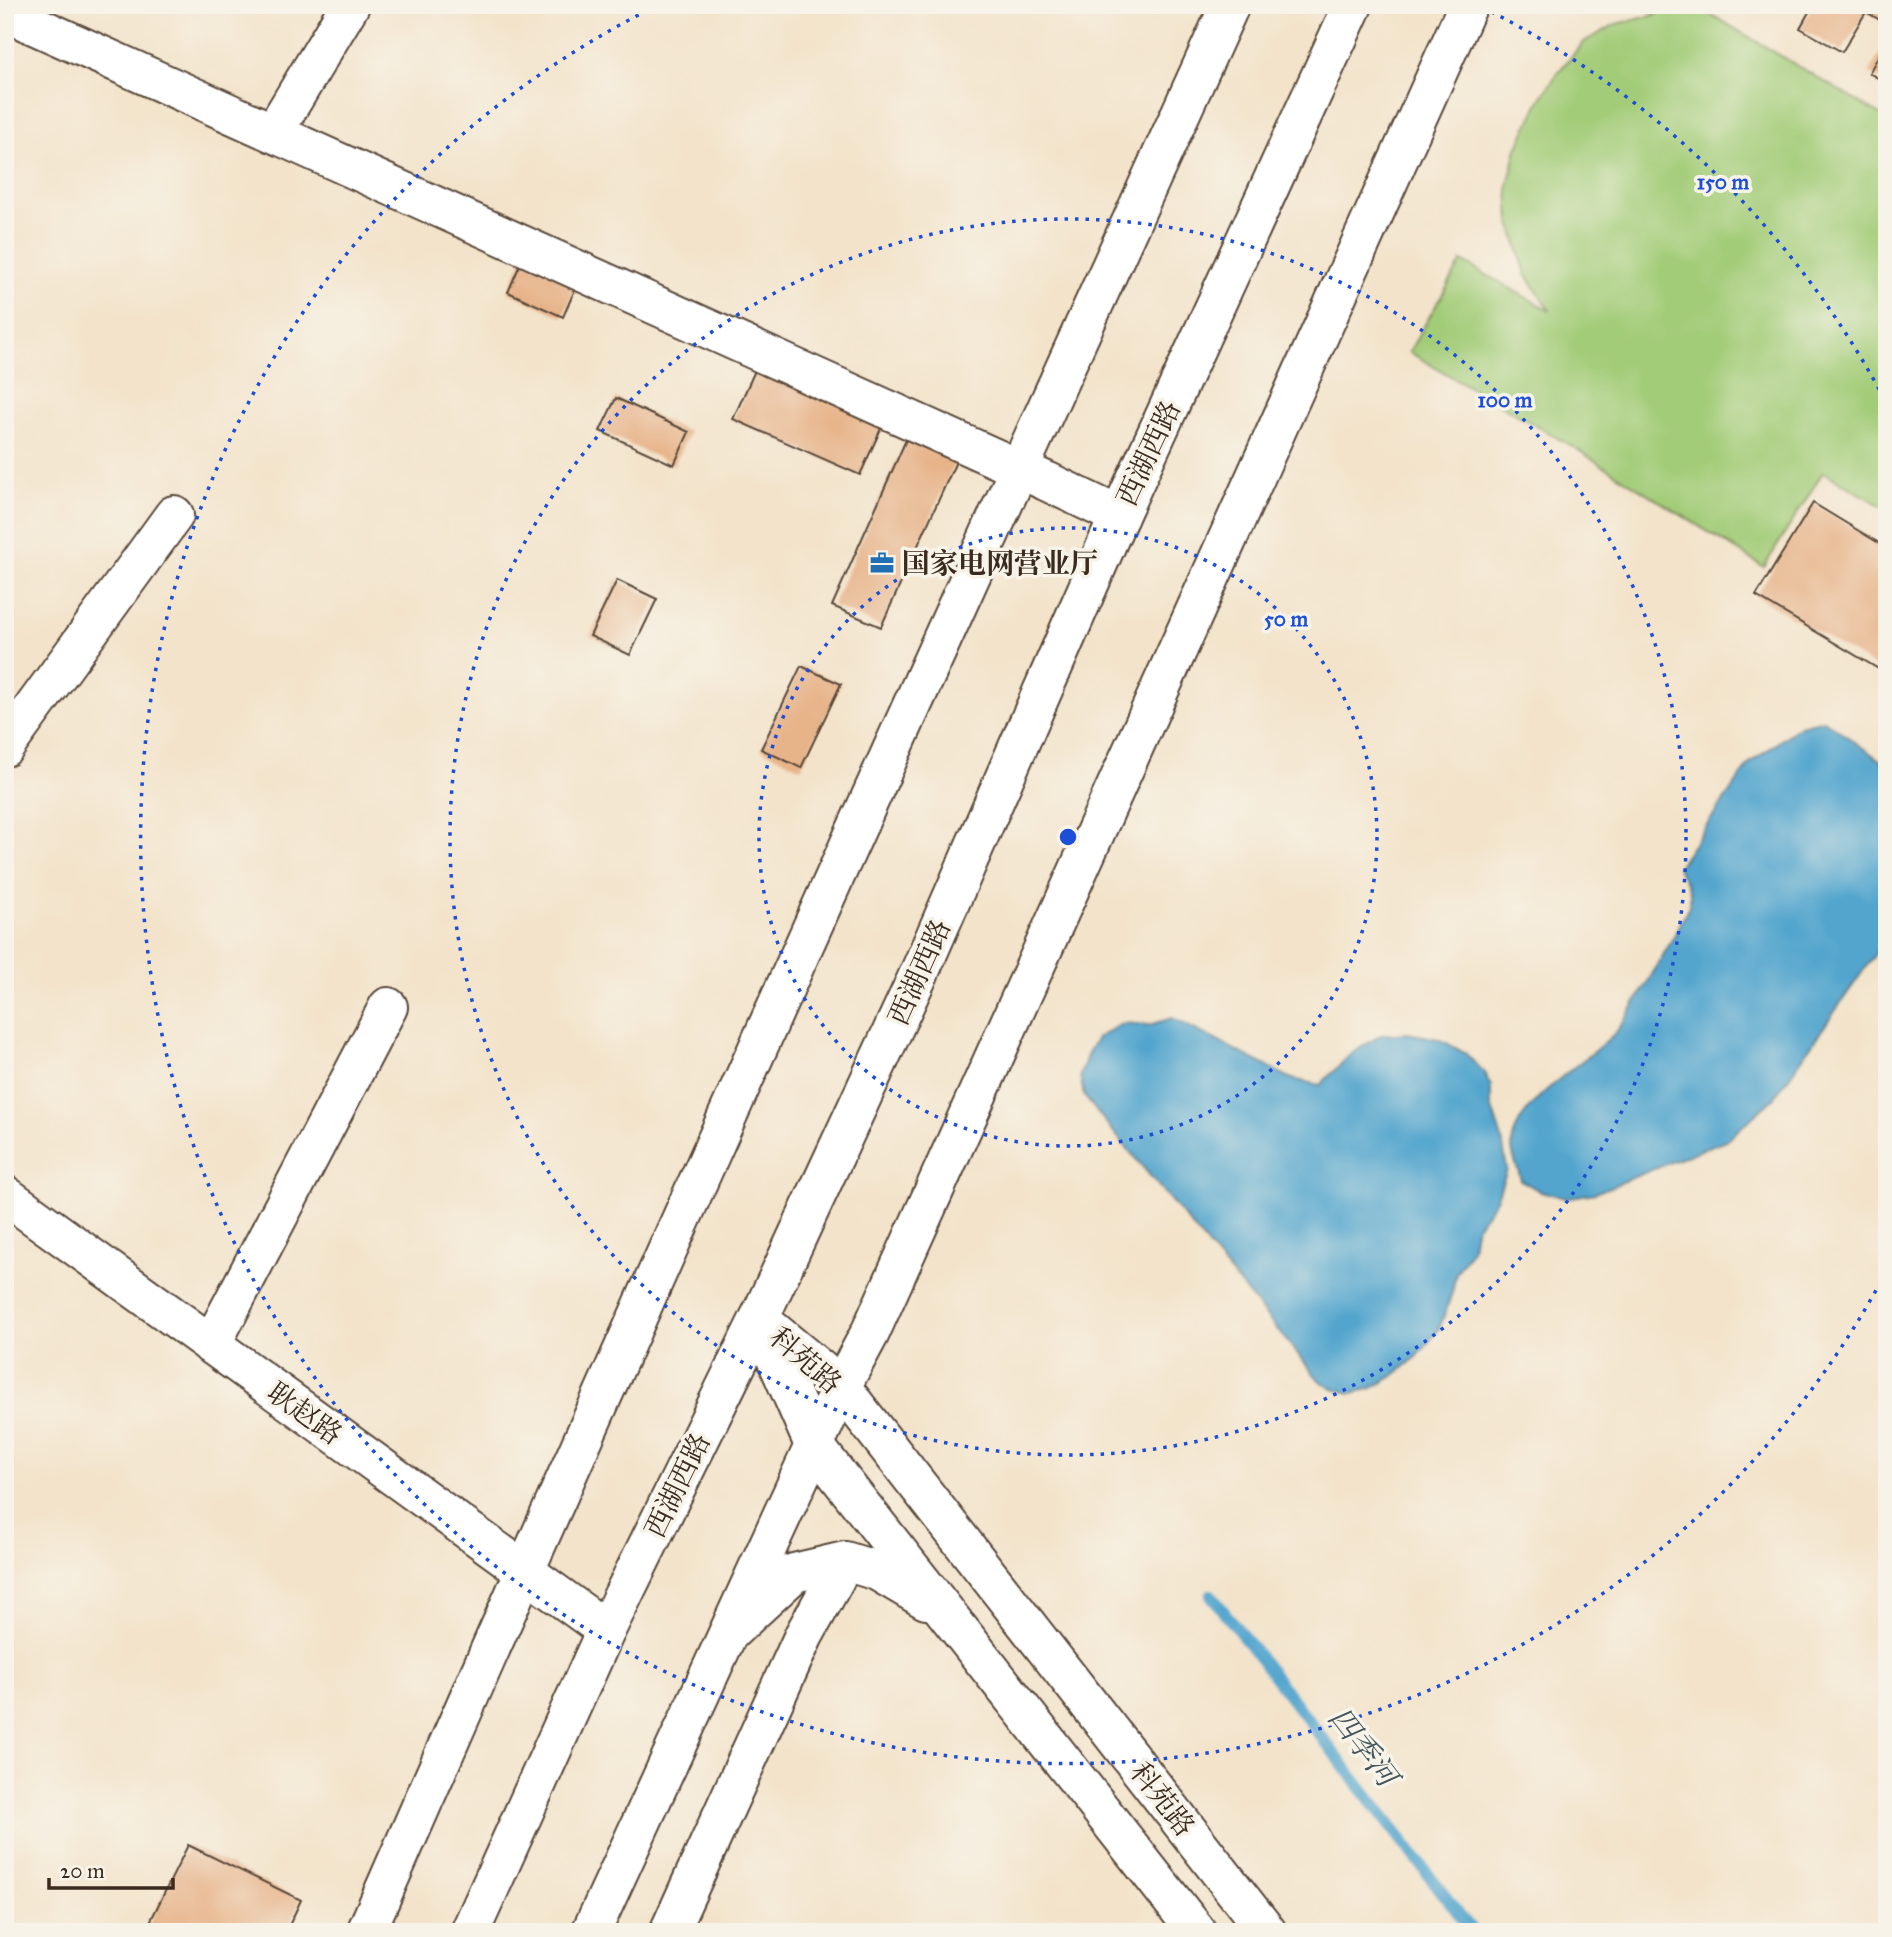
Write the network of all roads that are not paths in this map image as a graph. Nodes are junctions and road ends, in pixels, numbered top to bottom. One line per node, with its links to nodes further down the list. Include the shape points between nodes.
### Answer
1 (350, 5): 6 (main road)
2 (1230, 5): 7 (main road)
3 (1353, 5): 9 (main road, 西湖西路)
4 (1468, 5): 15 (main road, via 870,1333)
5 (5, 12): 6 (main road)
6 (273, 133): 7 (main road)
7 (1018, 469): 9 (main road); 18 (main road)
8 (174, 515): 10 (main road)
9 (1119, 516): 13 (main road, 西湖西路, via 917,978)
10 (5, 747)
11 (388, 1007): 14 (main road)
12 (5, 1195): 14 (main road, 耿赵路)
13 (759, 1319): 15 (main road, 科苑路); 16 (main road, 科苑路); 20 (main road, 西湖西路)
14 (211, 1345): 18 (main road, 耿赵路)
15 (841, 1387): 16 (main road); 27 (main road, 科苑路)
16 (814, 1445): 19 (main road, 科苑路); 21 (main road)
17 (845, 1561): 19 (main road, via 877,1571); 21 (main road, via 794,1573); 25 (main road, via 804,1635)
18 (524, 1571): 20 (main road, 耿赵路); 22 (main road)
19 (945, 1611): 26 (main road, 科苑路)
20 (606, 1630): 23 (main road, 西湖西路)
21 (727, 1633): 24 (main road)
22 (366, 1932)
23 (470, 1932)
24 (591, 1932)
25 (669, 1932)
26 (1197, 1932)
27 (1267, 1932)

